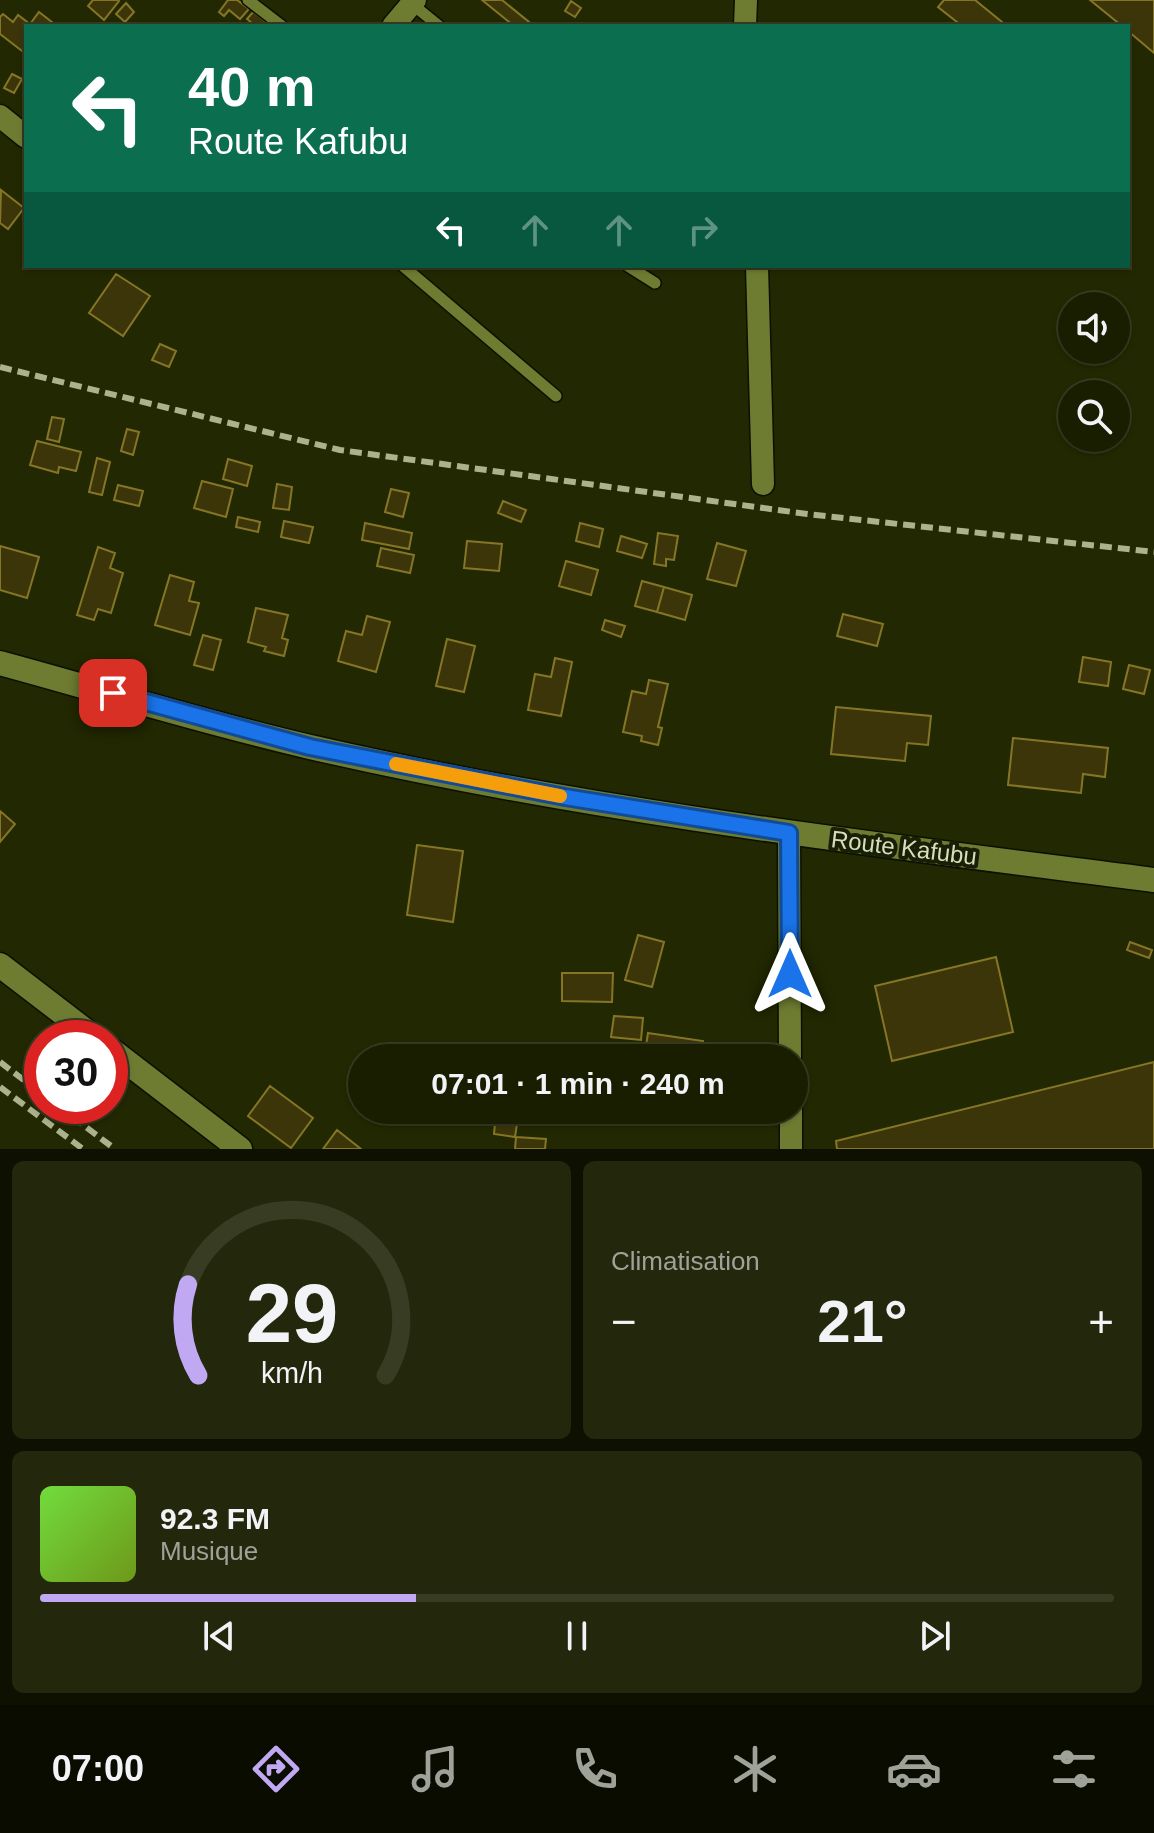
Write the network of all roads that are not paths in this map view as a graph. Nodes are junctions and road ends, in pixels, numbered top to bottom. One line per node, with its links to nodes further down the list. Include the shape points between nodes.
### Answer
1 (248, 0): 4 (lane)
2 (746, 0): 7 (street)
3 (413, 2): 5 (street); 6 (lane)
4 (279, 24)
5 (395, 24)
6 (437, 24)
7 (745, 24)
8 (0, 116): 9 (street)
9 (24, 135)
10 (405, 268): 14 (lane)
11 (631, 268): 13 (lane)
12 (757, 268): 15 (street)
13 (655, 283)
14 (556, 396)
15 (763, 484)
16 (0, 663): 17 (main road, Route Kafubu, via 310,747 565,797)
17 (789, 833): 18 (main road, Route Kafubu); 21 (street)
18 (1154, 880)
19 (0, 965): 20 (main road)
20 (72, 1020)
21 (790, 1044)
22 (128, 1063): 24 (main road)
23 (791, 1124): 25 (street)
24 (240, 1149)
25 (791, 1149)

